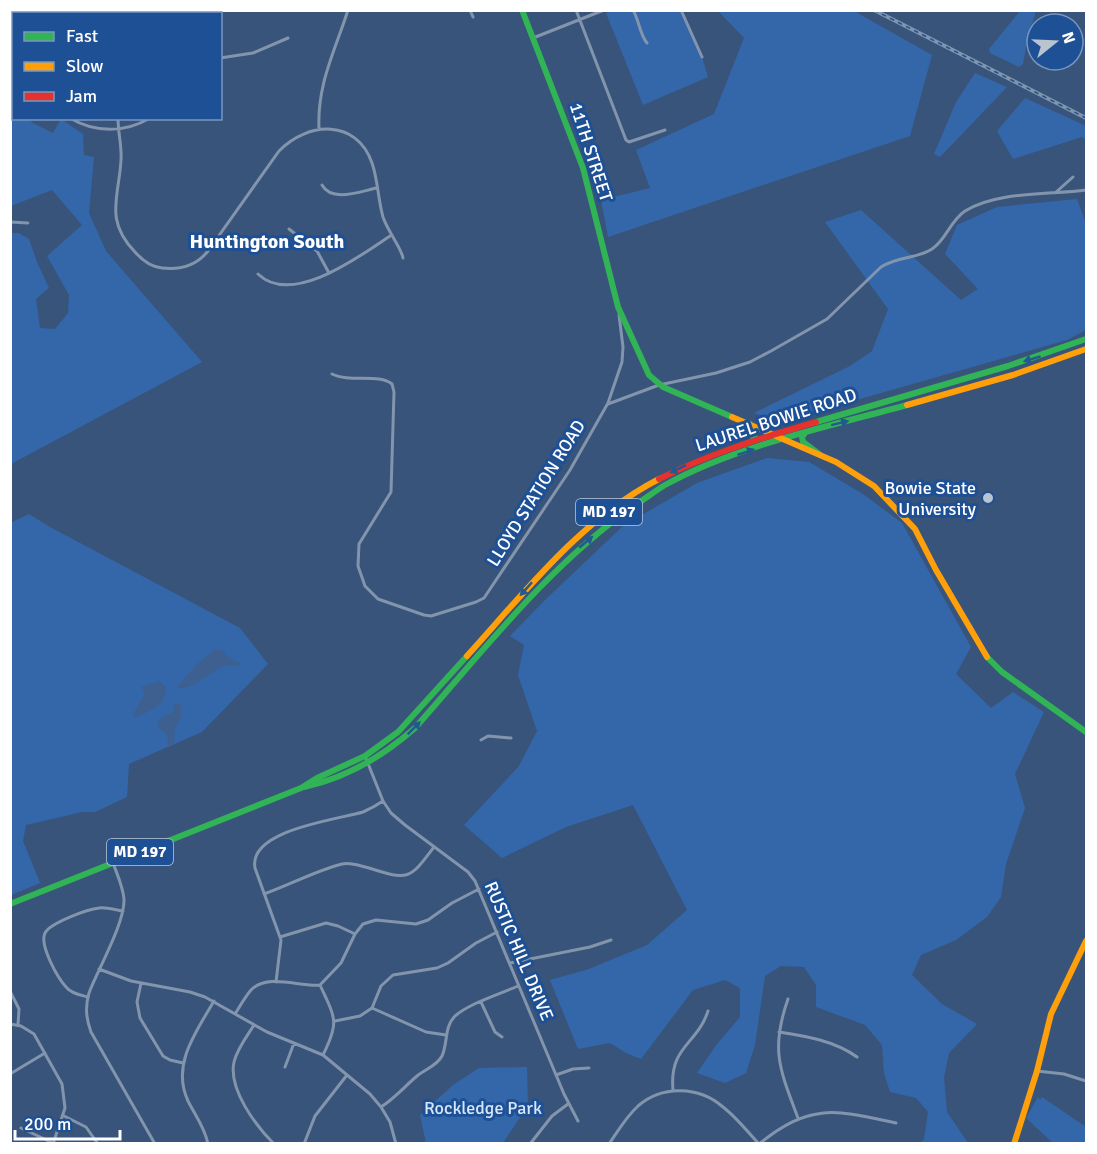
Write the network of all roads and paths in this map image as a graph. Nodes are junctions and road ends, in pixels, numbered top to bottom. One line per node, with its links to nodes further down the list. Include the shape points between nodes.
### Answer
1 (348, 10): 18 (street, via 323,79)
2 (470, 10): 8 (street)
3 (522, 10): 11 (main road, 11TH STREET)
4 (576, 10): 9 (street)
5 (604, 10): 9 (street)
6 (633, 10): 12 (street)
7 (681, 10): 13 (street)
8 (473, 17)
9 (579, 20): 11 (street); 20 (street, via 630,142)
10 (288, 38): 14 (street, via 253,53)
11 (533, 38): 33 (main road, 11TH STREET, via 587,180)
12 (647, 43)
13 (702, 57)
14 (222, 58)
15 (74, 120): 19 (street, via 89,127)
16 (118, 120): 19 (street)
17 (145, 120): 19 (street)
18 (319, 128): 19 (street, via 299,135 279,151 205,256 193,264 170,268 158,268 144,261 125,241 117,223 115,198 121,158); 23 (street, via 341,131 360,143 373,164)
19 (118, 130)
20 (665, 130)
21 (1073, 177): 25 (street)
22 (322, 185): 23 (street, via 327,192 337,194)
23 (377, 188): 29 (street)
24 (1086, 190): 25 (street)
25 (1054, 194): 37 (street, via 1000,199 966,211 950,224 932,249 891,260 826,319 795,338 750,362)
26 (10, 222): 27 (street)
27 (28, 223)
28 (290, 229): 31 (street, via 317,251)
29 (390, 236): 30 (street); 31 (street)
30 (403, 258)
31 (329, 273): 32 (street, via 293,285 262,279)
32 (258, 274)
33 (618, 307): 37 (main road, 11TH STREET, via 649,375); 38 (street, LLOYD STATION ROAD, via 622,362)
34 (1086, 339): 41 (main road, LAUREL BOWIE ROAD / MD 197, one-way to 41, via 1008,366)
35 (1086, 349): 40 (main road, LAUREL BOWIE ROAD / MD 197, one-way to 35, via 1013,375)
36 (332, 374): 38 (street, LLOYD STATION ROAD, via 345,379 383,379 393,388 391,492 359,544 359,572 365,586 378,599 430,616 484,598 570,470)
37 (659, 385): 38 (street); 39 (main road)
38 (608, 404)
39 (750, 424): 41 (main road); 43 (main road, via 754,429)
40 (805, 432): 42 (main road, LAUREL BOWIE ROAD / MD 197); 44 (main road, via 803,442)
41 (772, 434): 42 (main road); 43 (main road, LAUREL BOWIE ROAD / MD 197)
42 (784, 439): 44 (main road); 48 (main road, LAUREL BOWIE ROAD / MD 197, one-way to 42, via 394,746 415,728 550,575 605,526 682,477)
43 (753, 440): 48 (main road, LAUREL BOWIE ROAD / MD 197, one-way to 48, via 667,474 593,524 542,572 411,720)
44 (819, 454): 45 (main road, via 874,486 905,517 994,666)
45 (1086, 732)
46 (510, 738): 47 (street, via 488,736)
47 (481, 740)
48 (366, 760): 49 (street, RUSTIC HILL DRIVE); 51 (main road, LAUREL BOWIE ROAD / MD 197)
49 (383, 801): 50 (street, RUSTIC HILL DRIVE, via 397,818); 53 (street, via 365,811 264,843 254,860)
50 (434, 847): 52 (street, RUSTIC HILL DRIVE, via 468,872); 53 (street, via 417,869 405,876 344,864)
51 (113, 863): 54 (main road, LAUREL BOWIE ROAD / MD 197); 55 (street, via 123,895)
52 (479, 889): 56 (street, RUSTIC HILL DRIVE); 57 (street, via 422,922 409,925 373,921)
53 (264, 894): 58 (street)
54 (10, 904)
55 (123, 911): 62 (street); 68 (street, via 92,909 51,925 44,934 44,948 66,988)
56 (497, 932): 61 (street, RUSTIC HILL DRIVE); 72 (street, via 437,968 389,977)
57 (355, 934): 58 (street, via 326,923); 65 (street, via 341,963)
58 (280, 937): 63 (street)
59 (612, 940): 61 (street)
60 (1086, 941): 89 (main road, via 1053,1007)
61 (510, 963): 66 (street, RUSTIC HILL DRIVE)
62 (99, 969): 64 (street); 68 (street)
63 (276, 981): 65 (street); 74 (street, via 254,988)
64 (141, 983): 70 (street); 86 (street, via 137,1002 140,1018 163,1056)
65 (320, 985): 75 (street)
66 (519, 985): 71 (street); 91 (street, RUSTIC HILL DRIVE)
67 (10, 991): 77 (street, via 19,1009)
68 (88, 997): 104 (street, via 86,1012 91,1032)
69 (788, 999): 79 (street)
70 (214, 1001): 74 (street); 86 (street)
71 (481, 1002): 80 (street, via 454,1017); 81 (street, via 495,1032)
72 (372, 1008): 75 (street, via 354,1018); 80 (street, via 426,1032)
73 (708, 1011): 94 (street, via 705,1021 675,1060)
74 (235, 1014): 78 (street)
75 (335, 1021): 84 (street)
76 (10, 1024): 77 (street)
77 (18, 1024): 83 (street, via 34,1034)
78 (254, 1025): 82 (street); 106 (street, via 235,1058 233,1076 253,1119)
79 (779, 1032): 85 (street, via 818,1040); 98 (street, via 780,1069)
80 (446, 1035): 96 (street, via 438,1062)
81 (502, 1037)
82 (294, 1043): 84 (street); 87 (street)
83 (45, 1053): 90 (street); 97 (street, via 64,1088)
84 (323, 1055): 92 (street)
85 (857, 1057)
86 (183, 1063): 105 (street, via 185,1092)
87 (285, 1067)
88 (589, 1068): 91 (street)
89 (1037, 1071): 93 (street); 112 (main road)
90 (10, 1074)
91 (556, 1074): 95 (street, RUSTIC HILL DRIVE)
92 (347, 1075): 96 (street); 107 (street, via 315,1116)
93 (1086, 1081)
94 (673, 1090): 110 (street, via 638,1106); 111 (street, via 712,1099)
95 (568, 1104): 99 (street, RUSTIC HILL DRIVE); 109 (street, via 552,1116)
96 (381, 1107): 108 (street)
97 (63, 1116): 102 (street); 103 (street, via 86,1127)
98 (798, 1118): 100 (street, via 846,1112); 111 (street)
99 (578, 1121)
100 (896, 1124)
101 (21, 1128): 102 (street)
102 (53, 1143)
103 (98, 1143)
104 (155, 1143)
105 (208, 1143)
106 (274, 1143)
107 (304, 1143)
108 (396, 1143)
109 (530, 1143)
110 (609, 1143)
111 (759, 1143)
112 (1014, 1143)

